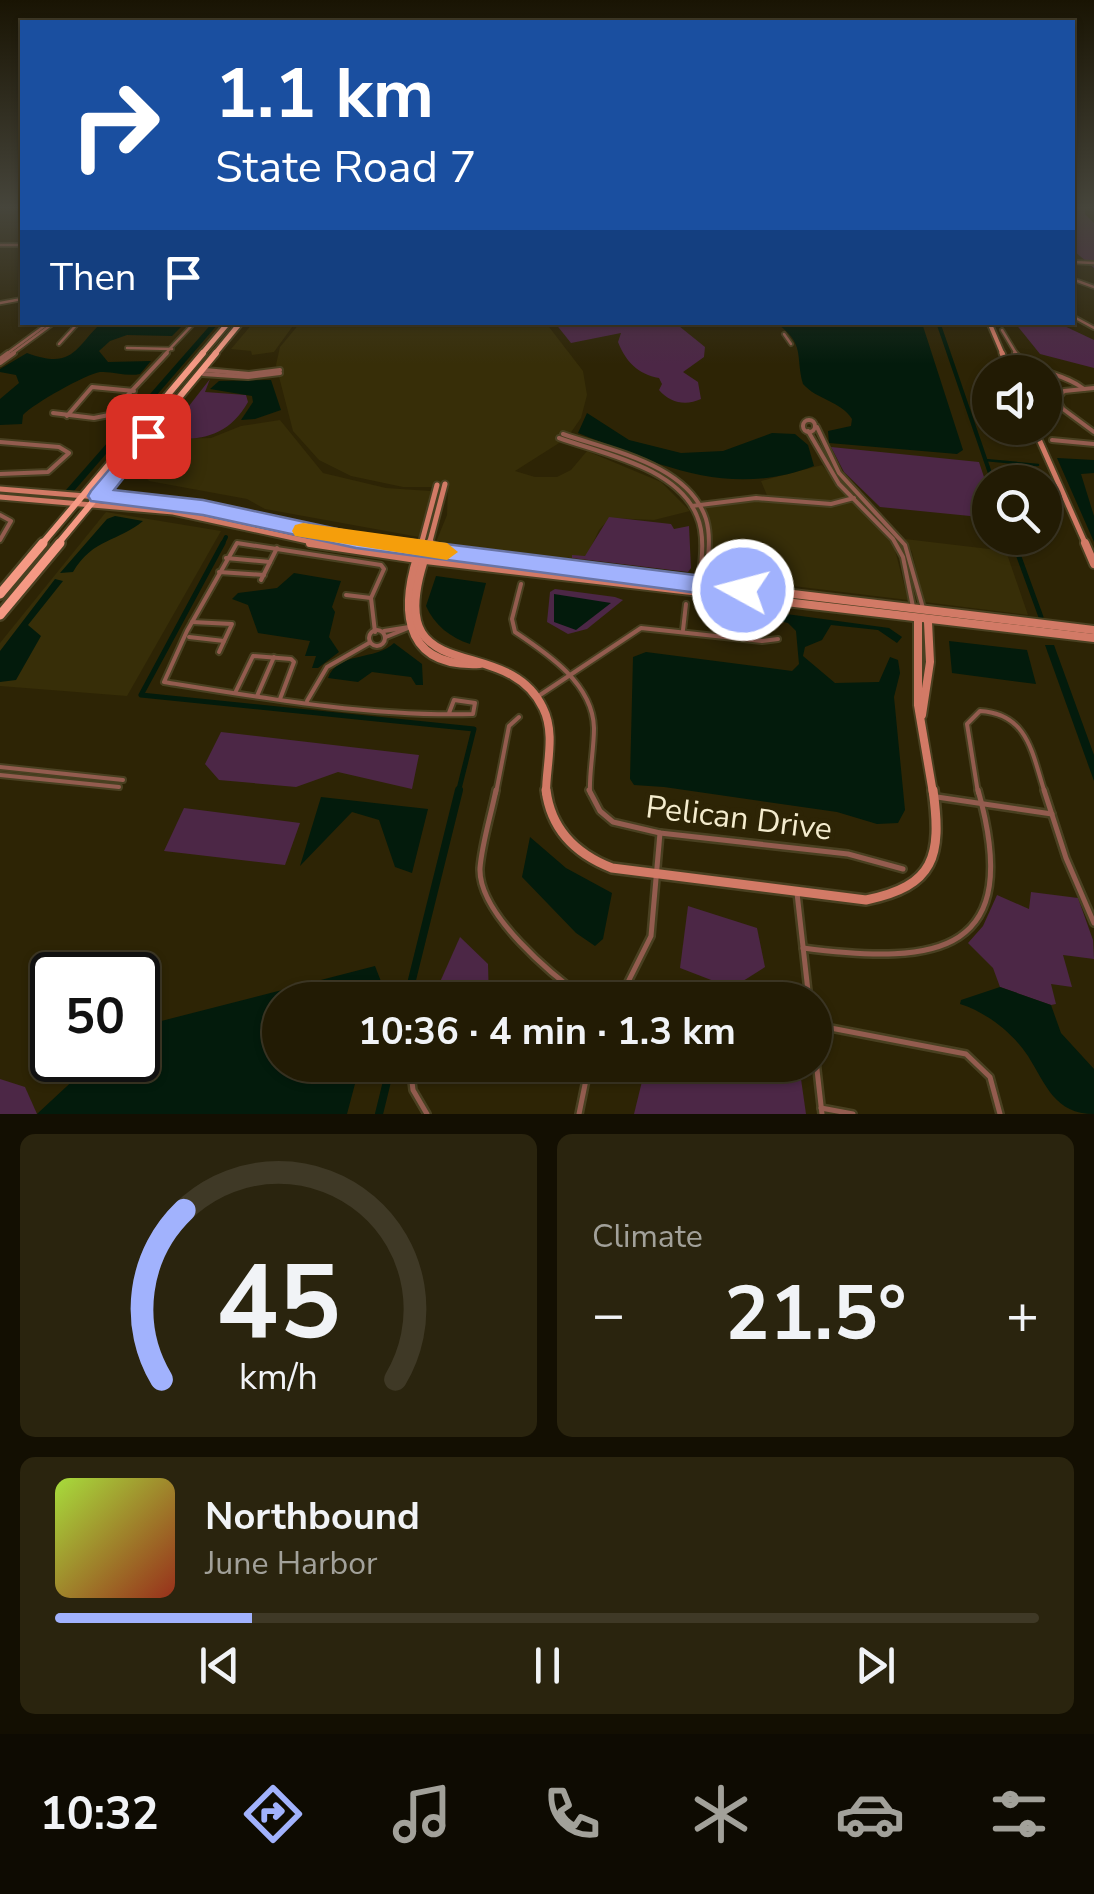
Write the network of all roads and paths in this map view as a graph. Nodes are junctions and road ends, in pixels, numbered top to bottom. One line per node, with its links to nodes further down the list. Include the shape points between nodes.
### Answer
1 (48, 325): 15 (street)
2 (76, 325): 9 (street)
3 (193, 325): 12 (street)
4 (226, 325): 13 (main road)
5 (238, 325): 16 (main road)
6 (990, 325): 14 (main road)
7 (1002, 330): 20 (street, via 1014,358 1065,373)
8 (784, 334): 10 (street)
9 (59, 344)
10 (790, 344)
11 (127, 348): 12 (street)
12 (172, 350): 21 (street)
13 (202, 354): 16 (main road); 18 (main road)
14 (1003, 355)
15 (0, 361)
16 (200, 371): 17 (street, via 240,377); 22 (main road)
17 (280, 371)
18 (187, 372): 22 (main road); 35 (main road)
19 (1094, 388): 20 (street)
20 (1084, 389): 26 (street, via 1062,391 1057,401)
21 (134, 391): 24 (street, via 108,415); 24 (street, via 92,388)
22 (168, 409): 36 (main road)
23 (53, 414): 24 (street)
24 (66, 416)
25 (817, 426): 27 (street); 27 (street, via 802,422); 38 (street)
26 (1093, 430)
27 (808, 431): 38 (street, via 833,476)
28 (1062, 441): 30 (street)
29 (0, 442): 32 (street, via 68,451 62,464 45,472)
30 (1094, 444)
31 (1042, 445): 53 (main road)
32 (0, 474)
33 (441, 484): 49 (main road, via 444,511)
34 (0, 489): 35 (main road)
35 (83, 495): 36 (main road); 39 (main road)
36 (98, 496): 40 (main road); 44 (main road)
37 (0, 497): 39 (main road)
38 (856, 498): 41 (street); 45 (street)
39 (76, 503): 40 (main road); 57 (main road)
40 (91, 504): 46 (main road); 64 (main road)
41 (700, 505): 42 (street); 42 (street, via 670,477 561,436 660,478); 56 (street, via 708,528)
42 (692, 506): 56 (street)
43 (0, 515): 47 (street, via 11,522)
44 (244, 518): 46 (main road); 49 (main road)
45 (881, 521): 62 (street, via 902,557); 65 (street, via 910,556)
46 (222, 522): 51 (main road)
47 (0, 540)
48 (277, 548): 50 (street, via 237,543); 52 (street); 60 (street, via 381,565)
49 (426, 549): 51 (main road); 56 (main road)
50 (226, 558): 52 (street); 54 (street)
51 (421, 560): 59 (main road); 67 (main road, via 404,598)
52 (270, 562): 54 (street, via 263,578)
53 (1094, 564)
54 (219, 572): 66 (street)
55 (521, 584): 79 (street, Pelican Drive, via 515,632)
56 (702, 584): 59 (street); 62 (main road)
57 (0, 594)
58 (346, 595): 60 (street)
59 (702, 595): 65 (main road)
60 (371, 598): 70 (street)
61 (686, 604): 68 (street)
62 (914, 611): 65 (main road)
63 (737, 612): 72 (street)
64 (0, 615)
65 (923, 618): 69 (main road); 73 (main road); 90 (main road, via 930,662 921,721)
66 (192, 622): 71 (street); 75 (street, via 232,624)
67 (413, 626): 70 (street); 82 (main road, via 436,654 509,674)
68 (683, 630): 72 (street); 79 (street, via 636,630)
69 (1094, 630)
70 (381, 634): 76 (street, via 368,636); 76 (street, via 379,645)
71 (187, 637): 75 (street); 80 (street, via 164,682)
72 (737, 638): 74 (street)
73 (1094, 638)
74 (778, 640)
75 (224, 641): 77 (street)
76 (368, 643): 84 (street, via 327,667)
77 (218, 652)
78 (274, 657): 80 (street, via 253,656); 81 (street); 83 (street, via 294,662)
79 (569, 676): 82 (street); 93 (street, Pelican Drive, via 592,709 588,784 594,805 620,825)
80 (236, 691): 81 (street)
81 (257, 696): 83 (street)
82 (537, 697): 95 (main road, via 549,723 546,790 559,830 601,865)
83 (280, 699): 84 (street)
84 (307, 702): 85 (street)
85 (449, 713): 85 (street, via 454,700 475,703 473,714)
86 (519, 717): 99 (street, via 509,726 481,878 492,905)
87 (0, 771): 88 (street); 89 (street)
88 (123, 780)
89 (119, 787)
90 (932, 796): 91 (street); 96 (main road, via 935,854 912,886 874,900)
91 (982, 803): 92 (street); 92 (street, via 967,724 975,713 990,710 1025,731); 98 (street, via 992,880 980,916 966,931 908,957)
92 (1052, 814): 97 (street)
93 (660, 833): 94 (street, Pelican Drive, via 848,854); 95 (street)
94 (903, 869)
95 (657, 876): 96 (main road); 100 (street, via 651,936)
96 (797, 893): 98 (street)
97 (1094, 923)
98 (803, 948): 101 (street)
99 (562, 982)
100 (628, 982)
101 (807, 982)
102 (832, 1029): 110 (street, via 966,1054 990,1077)
103 (411, 1082): 107 (street)
104 (586, 1082): 108 (street)
105 (819, 1082): 106 (street)
106 (822, 1111): 109 (street)
107 (427, 1114)
108 (579, 1114)
109 (853, 1114)
110 (1000, 1114)

